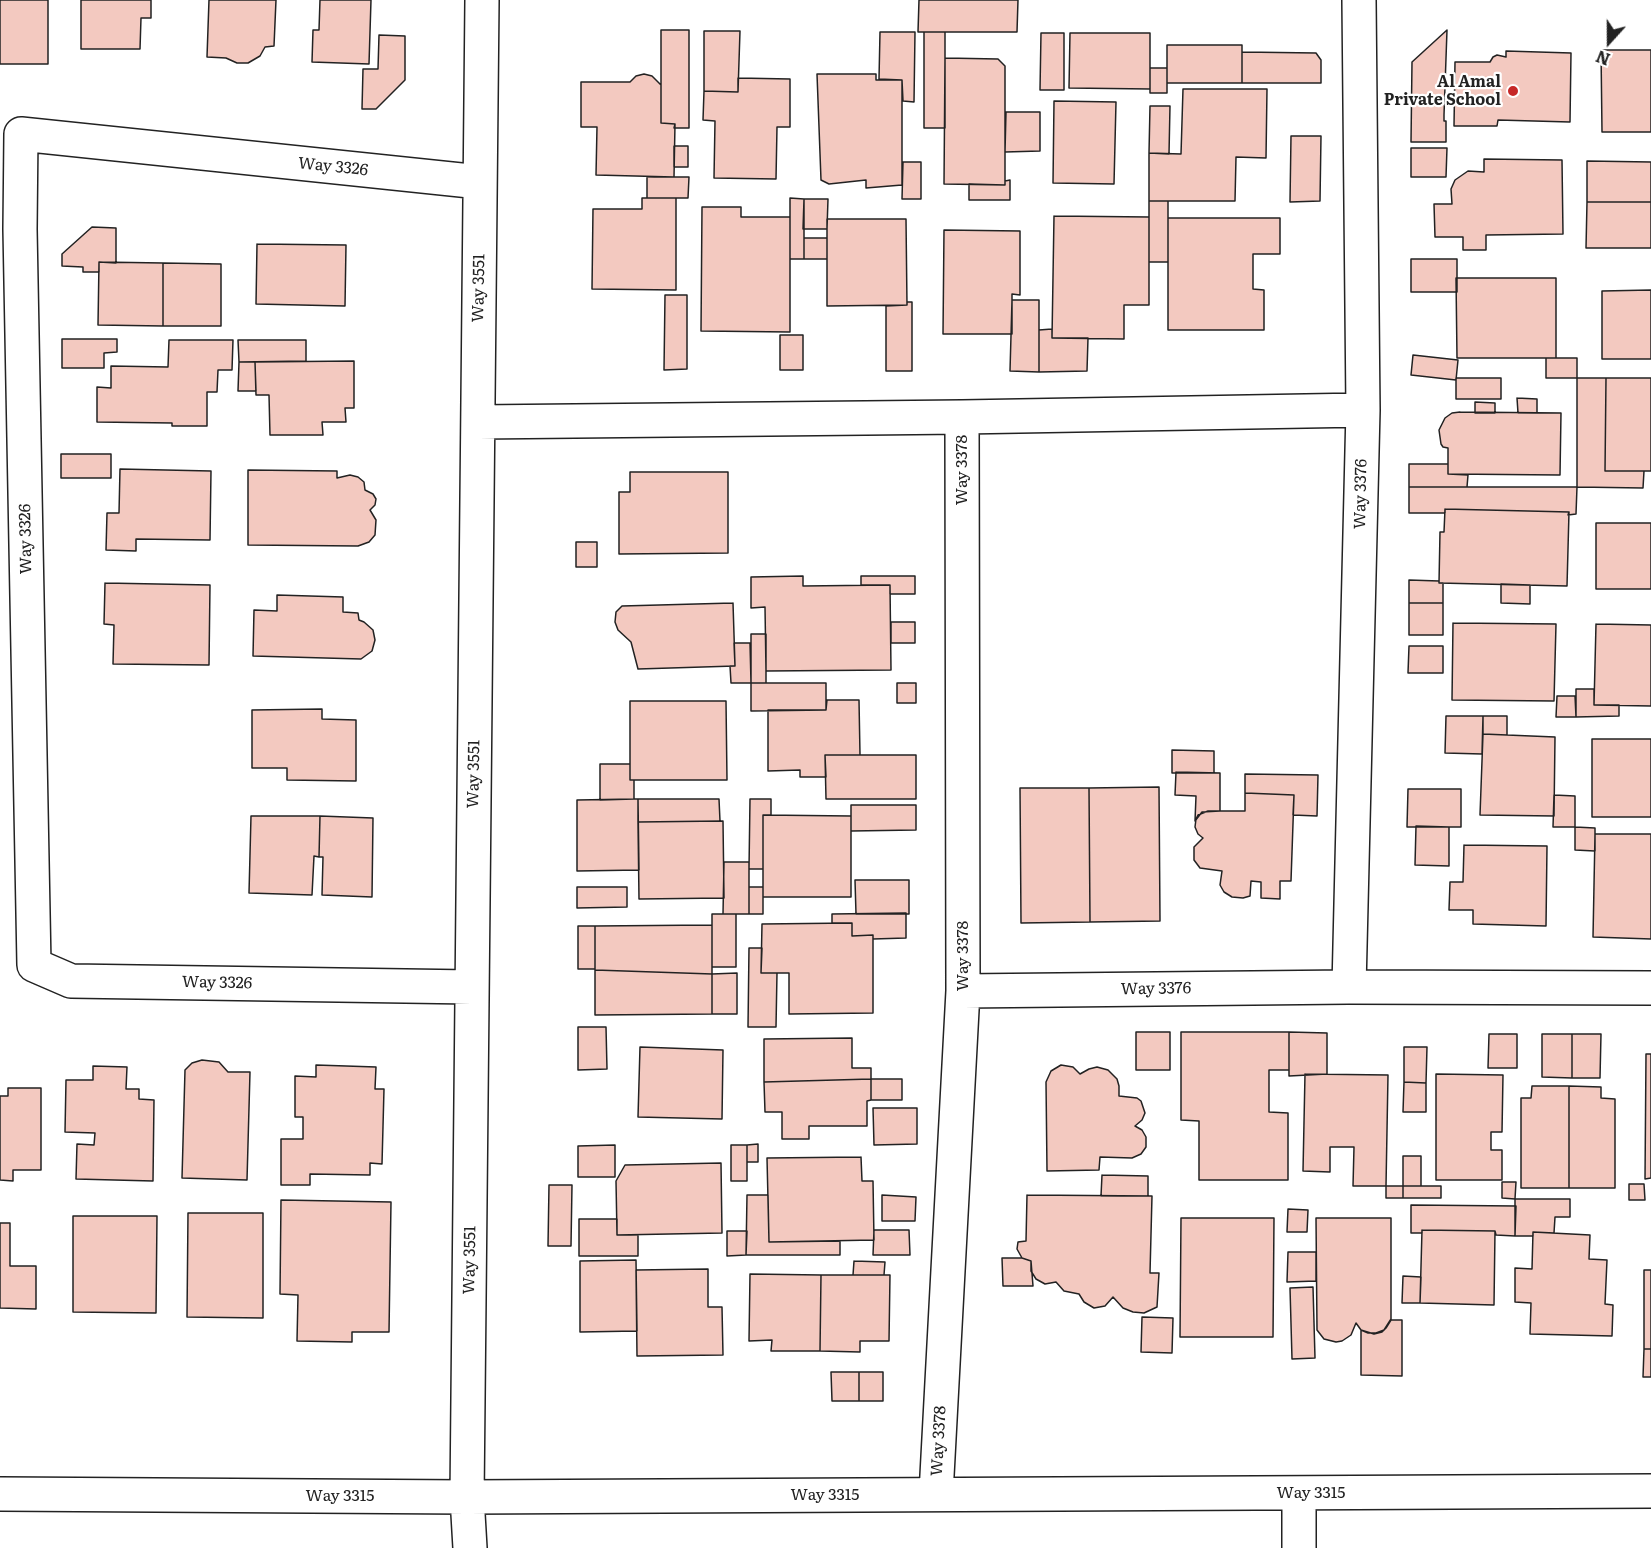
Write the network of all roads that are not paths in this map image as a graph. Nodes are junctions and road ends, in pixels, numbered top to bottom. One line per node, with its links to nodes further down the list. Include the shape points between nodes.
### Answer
1 (482, 0): 3 (street, Way 3551)
2 (1359, 0): 4 (street, Way 3376)
3 (480, 182): 6 (street, Way 3551); 7 (street, Way 3326, via 21,134 34,965 71,981)
4 (1363, 410): 5 (street, Way 3378); 8 (street, Way 3376)
5 (962, 417): 6 (street, Way 3378); 10 (street, Way 3378)
6 (478, 422): 7 (street, Way 3551)
7 (472, 987): 15 (street, Way 3551)
8 (1349, 987): 9 (street, Way 3376); 10 (street, Way 3376)
9 (1651, 988)
10 (963, 991): 14 (street, Way 3378)
11 (1651, 1491): 12 (street, Way 3315)
12 (1299, 1493): 14 (street, Way 3315); 17 (street)
13 (0, 1494): 15 (street, Way 3315)
14 (936, 1494): 15 (street, Way 3315)
15 (467, 1497): 16 (street, Way 3551)
16 (470, 1548)
17 (1299, 1548)

